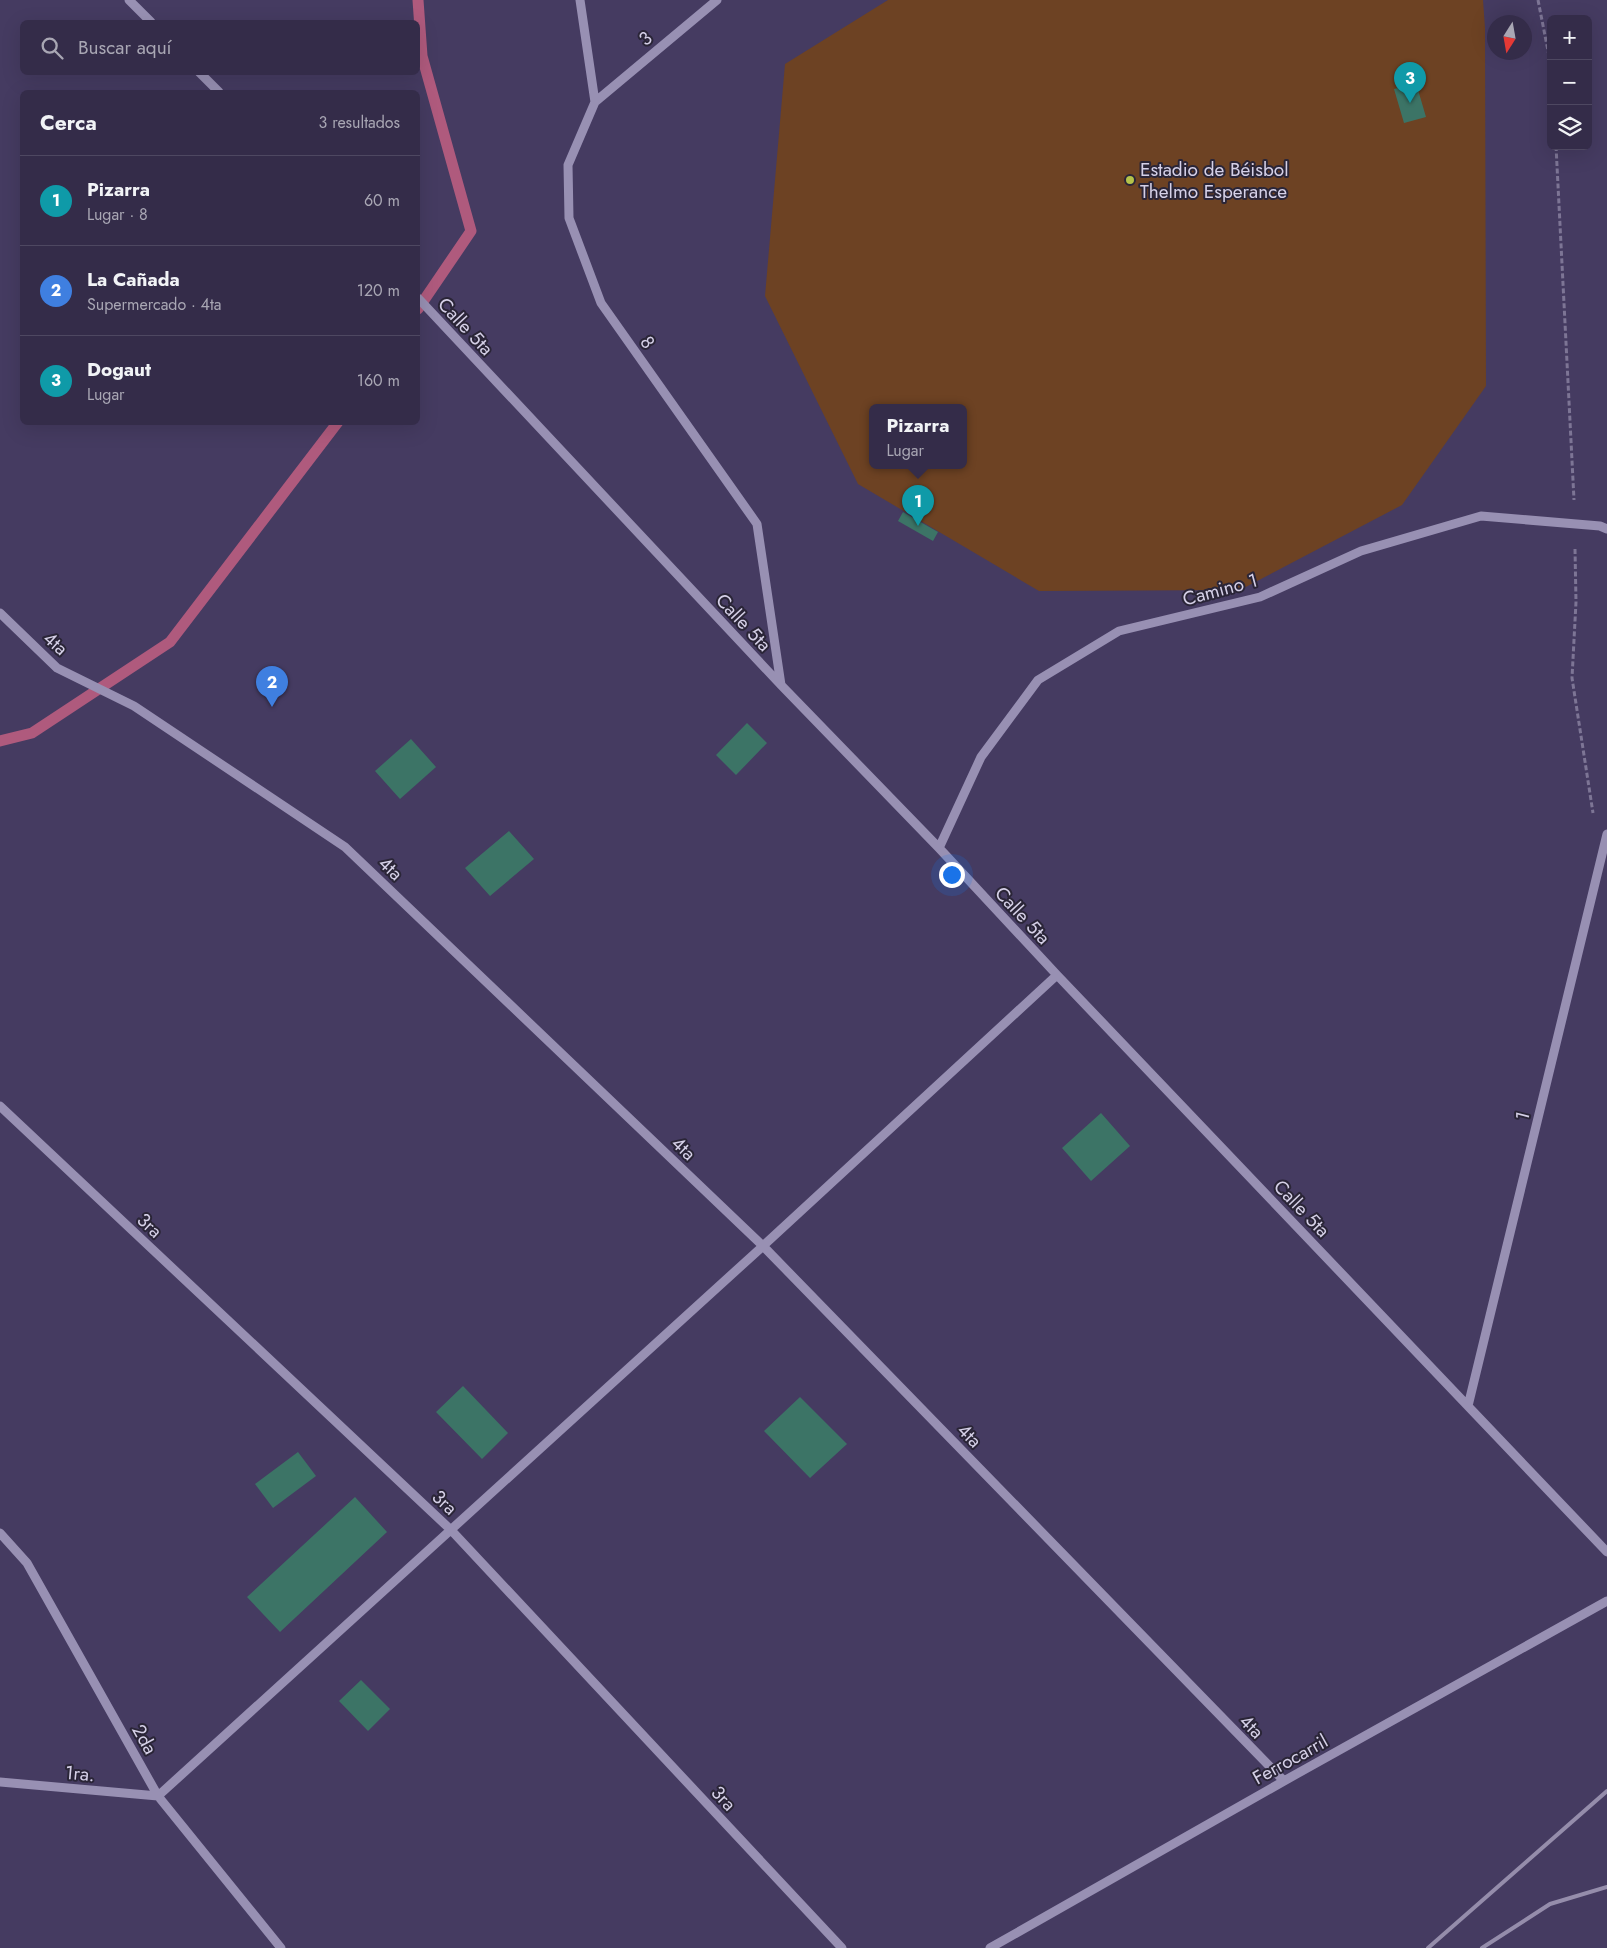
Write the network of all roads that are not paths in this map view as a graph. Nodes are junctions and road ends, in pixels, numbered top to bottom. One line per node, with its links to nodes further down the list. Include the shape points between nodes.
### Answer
1 (129, 0): 4 (street)
2 (580, 0): 7 (street)
3 (717, 0): 7 (street, 3)
4 (149, 20)
5 (202, 75): 6 (street)
6 (217, 90)
7 (595, 102): 11 (street, 8, via 568,165 569,218 601,303 757,524)
8 (420, 300): 11 (street, Calle 5ta)
9 (1607, 529): 13 (street, Camino 1, via 1481,516 1361,551 1260,597 1119,631 1038,680 981,757)
10 (0, 614): 16 (street, 4ta, via 57,668 134,706 344,847)
11 (781, 685): 13 (street, Calle 5ta)
12 (1607, 834): 17 (street, 1)
13 (939, 848): 14 (street, Calle 5ta)
14 (1057, 975): 16 (street); 17 (street, Calle 5ta)
15 (0, 1106): 18 (street, 3ra)
16 (763, 1246): 18 (street); 22 (street, 4ta)
17 (1468, 1406): 20 (street, Calle 5ta)
18 (451, 1530): 24 (street); 26 (street, 3ra)
19 (0, 1534): 24 (street, 2da, via 27,1563)
20 (1607, 1552)
21 (1607, 1601): 22 (street, Ferrocarril)
22 (1284, 1781): 27 (street, Ferrocarril)
23 (0, 1782): 24 (street, 1ra.)
24 (158, 1796): 25 (street, 2da)
25 (281, 1948)
26 (842, 1948)
27 (990, 1948)

